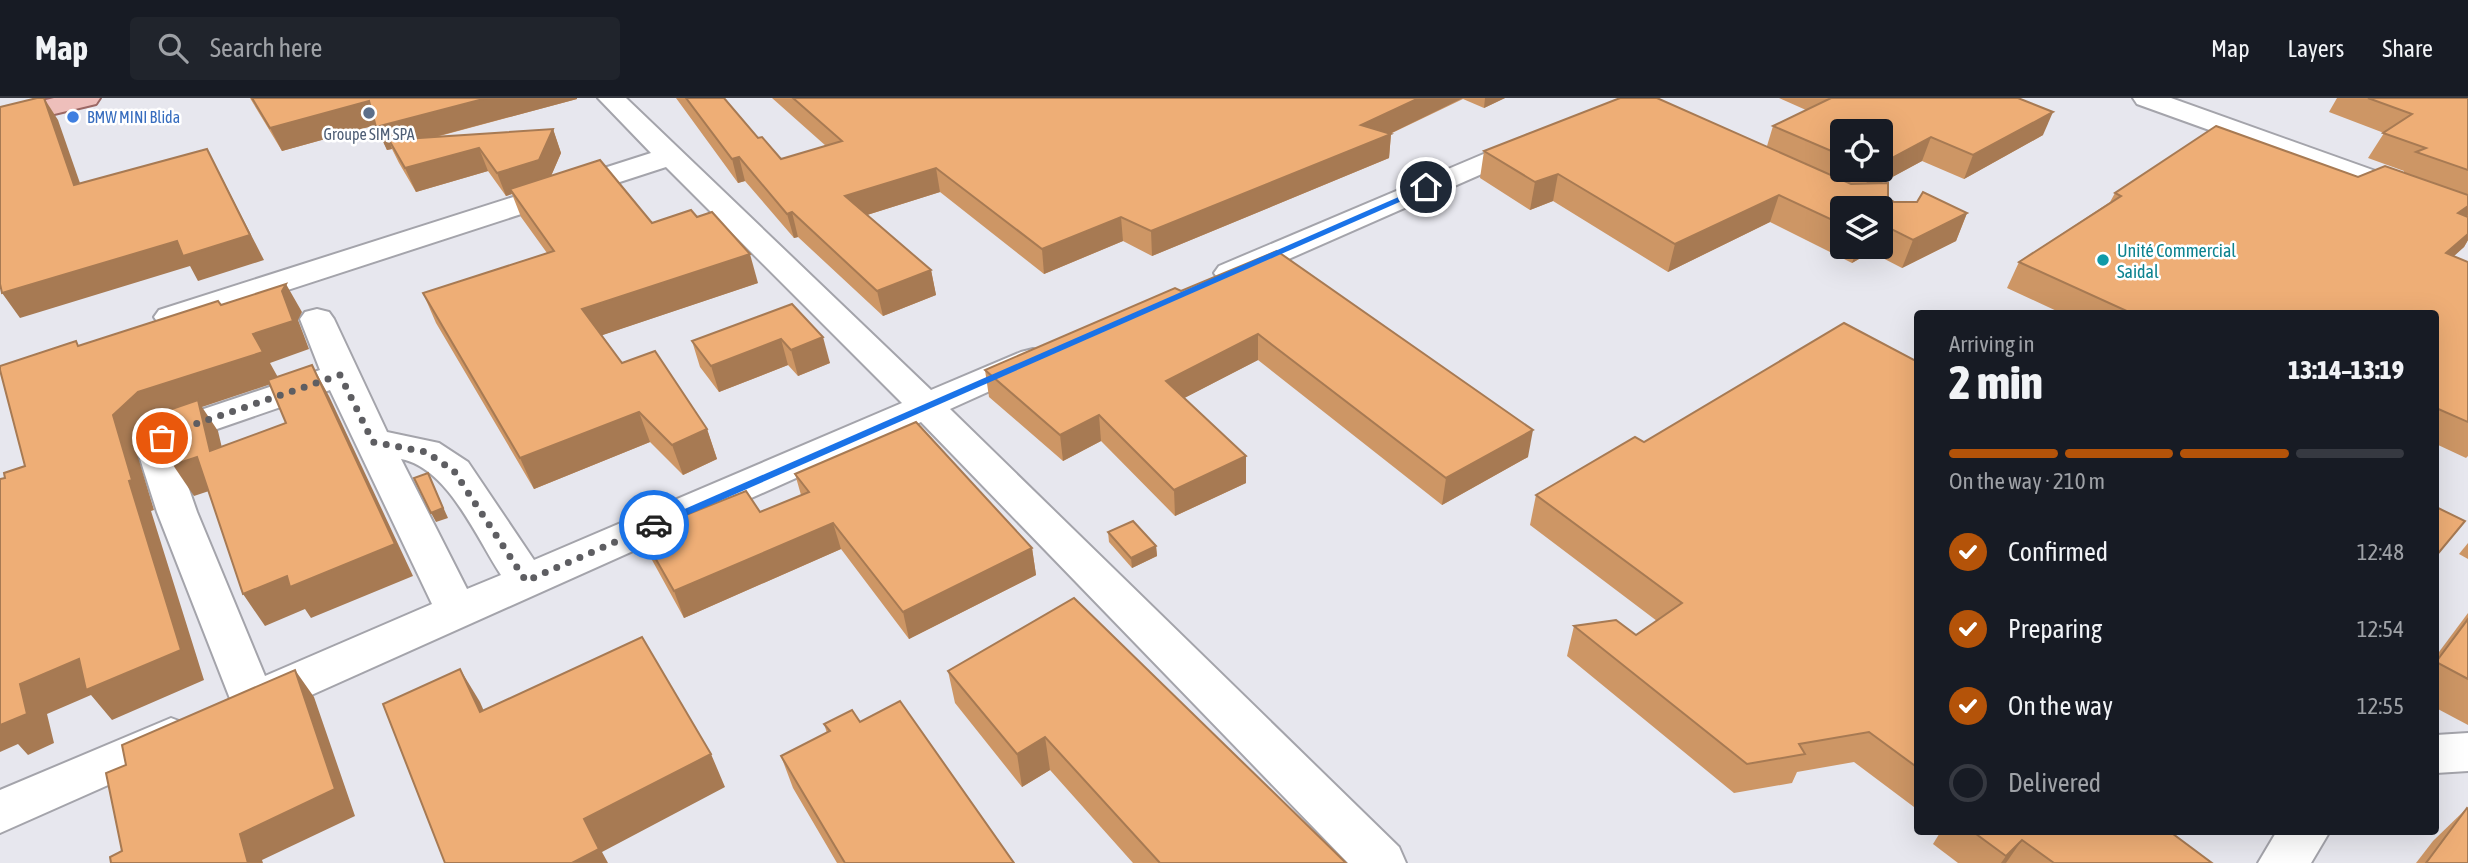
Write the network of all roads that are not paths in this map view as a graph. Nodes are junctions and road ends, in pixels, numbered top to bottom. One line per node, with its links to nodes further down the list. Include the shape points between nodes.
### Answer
1 (88, 98): 4 (main road)
2 (611, 98): 6 (street)
3 (2146, 98): 7 (street)
4 (0, 120)
5 (1562, 128): 8 (street)
6 (669, 157): 10 (street); 13 (street)
7 (2468, 214)
8 (1206, 283)
9 (317, 318): 12 (street)
10 (144, 325)
11 (1066, 344): 13 (street)
12 (340, 375): 14 (street); 17 (street, via 172,432 155,446)
13 (926, 405): 15 (street); 22 (street)
14 (373, 442): 15 (street, via 426,452 454,471); 16 (street)
15 (526, 581): 16 (street)
16 (457, 611): 17 (street)
17 (253, 701): 20 (street)
18 (2468, 752): 19 (street)
19 (2439, 754)
20 (0, 812)
21 (2302, 835): 23 (street)
22 (1381, 863)
23 (2283, 863)

